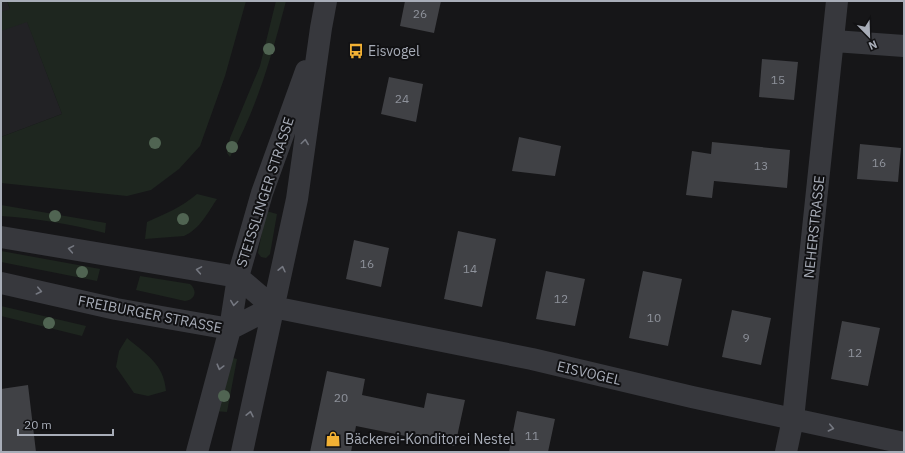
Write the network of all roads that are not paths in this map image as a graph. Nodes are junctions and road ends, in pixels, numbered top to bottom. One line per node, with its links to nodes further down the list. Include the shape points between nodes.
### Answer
1 (326, 1): 3 (street, STEISSLINGER STRASSE)
2 (837, 1): 4 (street, NEHERSTRASSE)
3 (321, 28): 7 (street, STEISSLINGER STRASSE, via 262,193); 9 (street, STEISSLINGER STRASSE, one-way to 3, via 297,199)
4 (834, 41): 5 (street); 11 (street, NEHERSTRASSE)
5 (904, 46)
6 (1, 237): 7 (street, one-way to 6)
7 (238, 277): 9 (street); 10 (street, STEISSLINGER STRASSE, one-way to 10)
8 (1, 283): 10 (street, FREIBURGER STRASSE, one-way to 10, via 116,309)
9 (273, 307): 10 (street, FREIBURGER STRASSE); 11 (street, EISVOGEL, via 532,359); 14 (street, STEISSLINGER STRASSE, one-way to 9)
10 (230, 329): 13 (street, STEISSLINGER STRASSE, one-way to 13)
11 (793, 419): 12 (street, EISVOGEL, one-way to 12); 15 (street, NEHERSTRASSE)
12 (904, 443)
13 (197, 452)
14 (242, 452)
15 (786, 452)

